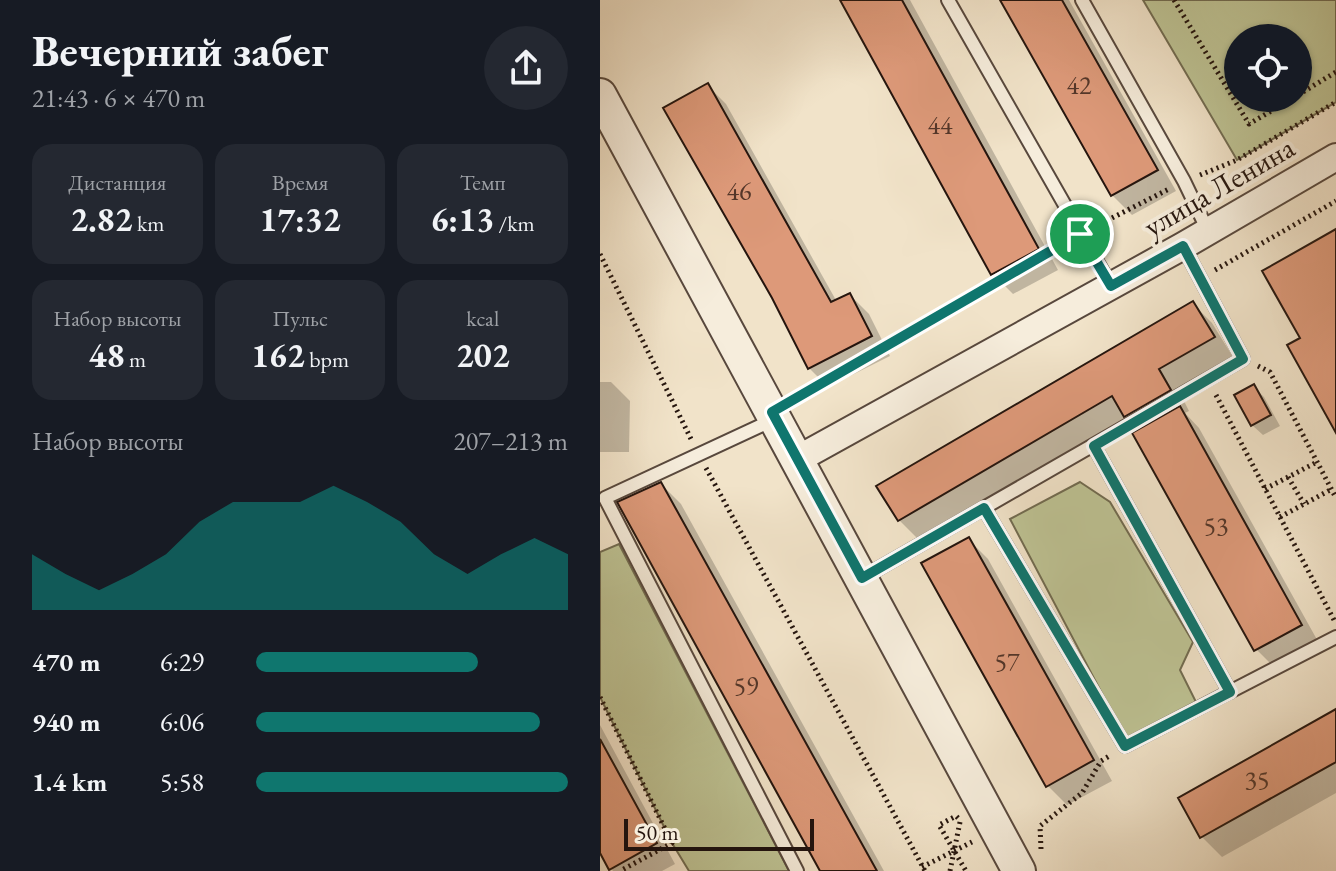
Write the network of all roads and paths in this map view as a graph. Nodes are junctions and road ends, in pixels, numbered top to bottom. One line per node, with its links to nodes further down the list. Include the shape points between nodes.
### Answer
1 (948, 0): 15 (lane)
2 (1082, 0): 12 (lane)
3 (1174, 0): 5 (path)
4 (1336, 72): 6 (path)
5 (1224, 83)
6 (1312, 87)
7 (600, 95): 22 (street)
8 (1336, 102): 12 (path, via 1237,160)
9 (1242, 112): 10 (path, via 1249,124)
10 (1269, 112)
11 (1336, 157): 14 (street, улица Ленина)
12 (1184, 181): 14 (lane); 15 (path)
13 (1336, 201): 18 (path)
14 (1208, 231): 16 (street, улица Ленина)
15 (1080, 234): 19 (lane); 22 (path)
16 (1183, 246): 18 (lane); 19 (street, улица Ленина)
17 (600, 254): 24 (path)
18 (1200, 278): 20 (lane)
19 (1111, 286): 25 (street, улица Ленина)
20 (1243, 359): 21 (lane); 26 (path, via 1270,372)
21 (1208, 379): 23 (lane); 28 (path)
22 (774, 415): 24 (lane); 25 (street)
23 (1094, 446): 33 (lane); 38 (lane)
24 (698, 454): 30 (lane); 46 (path)
25 (798, 459): 35 (street)
26 (1317, 462): 27 (path); 29 (path)
27 (1288, 477): 28 (path); 32 (path)
28 (1265, 489): 34 (path)
29 (1332, 489): 31 (path); 32 (path)
30 (602, 497): 48 (lane)
31 (1336, 498)
32 (1304, 504): 34 (path)
33 (984, 508): 35 (lane); 40 (lane)
34 (1280, 517): 36 (path)
35 (862, 578): 45 (street)
36 (1336, 625)
37 (1336, 637): 38 (lane)
38 (1230, 692): 40 (lane)
39 (600, 697): 47 (path, via 672,843)
40 (1125, 746): 45 (path, via 1101,761 1082,793 1040,826)
41 (960, 822): 42 (path); 43 (path); 43 (path, via 956,816 939,825)
42 (972, 842): 43 (path); 44 (path)
43 (954, 851): 46 (path); 49 (path); 50 (path)
44 (977, 852)
45 (1030, 861)
46 (924, 869)
47 (620, 871)
48 (797, 871)
49 (950, 871)
50 (966, 871)

